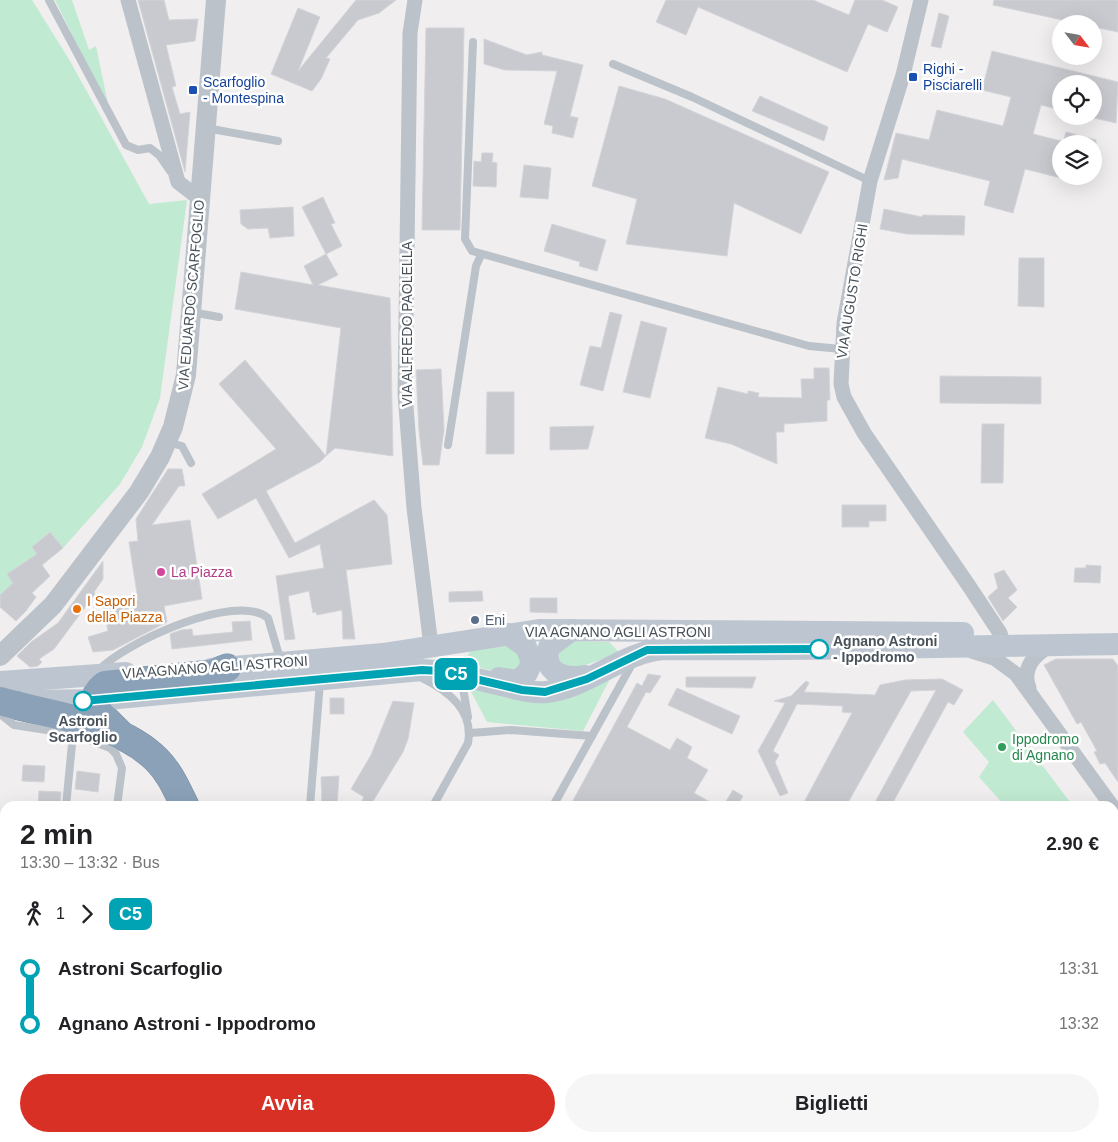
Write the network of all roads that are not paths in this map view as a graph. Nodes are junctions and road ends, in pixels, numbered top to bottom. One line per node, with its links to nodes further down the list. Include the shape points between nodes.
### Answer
1 (49, 0): 11 (lane, via 126,145 138,150 150,148)
2 (128, 0): 11 (street)
3 (216, 0): 8 (street, VIA EDUARDO SCARFOGLIO)
4 (415, 0): 28 (street, VIA ALFREDO PAOLELLA, via 410,34 405,394 414,508)
5 (921, 0): 10 (street, VIA AUGUSTO RIGHI, via 903,76)
6 (473, 42): 13 (lane, via 465,239 472,251)
7 (613, 64): 10 (lane, via 692,97)
8 (206, 128): 9 (lane); 12 (street, VIA EDUARDO SCARFOGLIO)
9 (278, 141)
10 (870, 181): 16 (street, VIA AUGUSTO RIGHI)
11 (178, 182): 12 (street)
12 (200, 199): 14 (street, VIA EDUARDO SCARFOGLIO)
13 (481, 255): 16 (lane, via 808,346); 18 (lane, via 476,266)
14 (191, 312): 15 (lane); 17 (street, VIA EDUARDO SCARFOGLIO, via 184,386)
15 (219, 318)
16 (841, 349): 25 (street, VIA AUGUSTO RIGHI, via 840,384 852,413)
17 (167, 442): 19 (lane, via 182,446); 30 (street, VIA EDUARDO SCARFOGLIO, via 139,492 58,599)
18 (448, 445)
19 (191, 463)
20 (572, 630): 21 (main road, VIA AGNANO AGLI ASTRONI); 23 (main road, VIA AGNANO AGLI ASTRONI); 35 (main road, via 549,647 550,668 570,677)
21 (597, 630): 25 (main road, VIA AGNANO AGLI ASTRONI); 31 (main road, via 622,645 623,654)
22 (1118, 632): 25 (main road, VIA AGNANO AGLI ASTRONI)
23 (508, 634): 24 (main road, VIA AGNANO AGLI ASTRONI); 36 (main road, via 526,647 532,657 523,678 510,681 483,674)
24 (475, 639): 28 (main road, VIA AGNANO AGLI ASTRONI); 36 (main road, via 462,651)
25 (1002, 640): 26 (main road, VIA AGNANO AGLI ASTRONI); 29 (main road, VIA AGNANO AGLI ASTRONI)
26 (1052, 644): 27 (main road, VIA AGNANO AGLI ASTRONI); 40 (street, via 1029,666)
27 (1118, 644)
28 (431, 646): 32 (main road, VIA AGNANO AGLI ASTRONI)
29 (957, 647): 31 (main road, VIA AGNANO AGLI ASTRONI, via 664,649 647,650); 40 (street, via 994,658 1016,674)
30 (3, 654): 38 (street, via 3,665)
31 (629, 658): 35 (main road, VIA AGNANO AGLI ASTRONI); 46 (lane)
32 (281, 664): 33 (main road, VIA AGNANO AGLI ASTRONI); 39 (lane, via 268,618 254,610 237,611 185,622 160,632 107,662)
33 (227, 668): 39 (highway, via 211,674)
34 (398, 671): 36 (main road, VIA AGNANO AGLI ASTRONI, via 441,671); 37 (main road, VIA AGNANO AGLI ASTRONI); 43 (lane, via 420,677 446,692 460,706)
35 (597, 674): 36 (main road, VIA AGNANO AGLI ASTRONI, via 545,692 522,690)
36 (461, 675): 43 (lane)
37 (320, 680): 39 (main road, VIA AGNANO AGLI ASTRONI); 51 (lane)
38 (10, 682): 39 (main road, VIA AGNANO AGLI ASTRONI)
39 (94, 688): 41 (main road, VIA AGNANO AGLI ASTRONI, via 34,702); 47 (highway, via 94,708)
40 (1028, 688): 54 (street)
41 (0, 700): 47 (highway)
42 (0, 714): 45 (lane, via 14,725)
43 (468, 724): 44 (lane)
44 (470, 733): 46 (lane, via 511,730); 52 (lane, via 468,743)
45 (73, 734): 48 (lane); 49 (lane, via 102,743 116,754 122,768)
46 (592, 736): 53 (lane)
47 (123, 737): 50 (highway, via 159,762)
48 (66, 801)
49 (118, 801)
50 (182, 801)
51 (310, 801)
52 (436, 801)
53 (556, 801)
54 (1110, 801)

